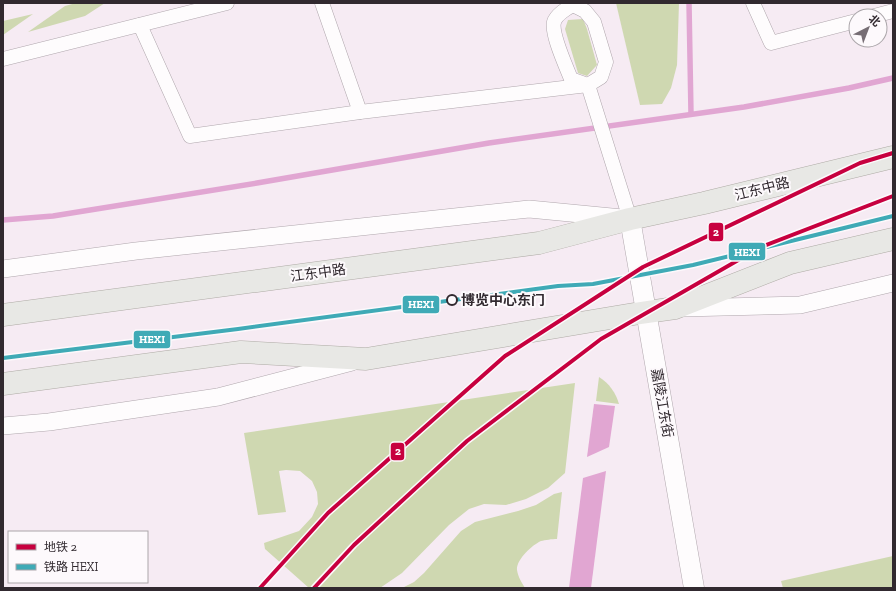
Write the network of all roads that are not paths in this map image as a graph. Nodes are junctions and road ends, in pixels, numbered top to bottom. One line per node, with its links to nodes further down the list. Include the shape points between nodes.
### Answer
1 (227, 3): 6 (street)
2 (322, 3): 9 (street)
3 (753, 3): 5 (street, via 771,43)
4 (572, 4): 8 (street, via 585,11 594,22 606,62 601,77); 8 (street, via 554,21 554,33 571,79)
5 (848, 23)
6 (140, 25): 7 (street); 9 (street, via 190,136)
7 (3, 59)
8 (588, 84): 9 (street); 11 (street)
9 (360, 112)
10 (893, 157): 11 (main road, 江东中路)
11 (630, 219): 13 (street, 江东中路, via 529,209 136,251); 16 (main road, 嘉陵江东街); 17 (main road, 江东中路, via 539,243)
12 (893, 239): 15 (main road, via 790,263)
13 (3, 269)
14 (893, 283): 15 (street, via 800,305)
15 (675, 308): 16 (main road)
16 (646, 312): 18 (main road); 21 (main road, 嘉陵江东街)
17 (3, 315)
18 (366, 359): 19 (main road, via 241,352); 20 (street, via 218,397 49,422)
19 (3, 384)
20 (3, 426)
21 (694, 588)

